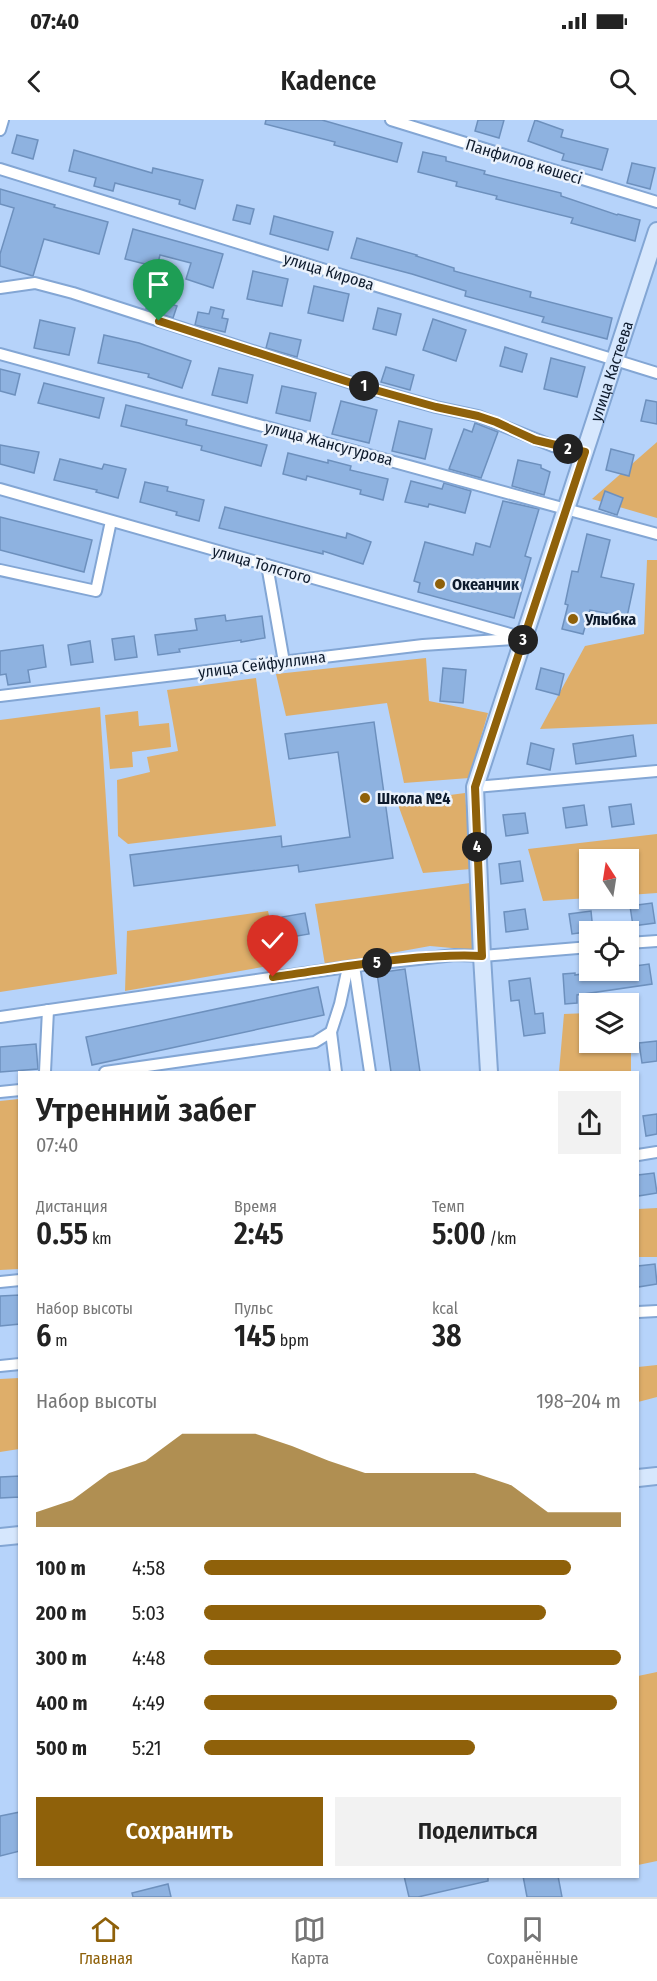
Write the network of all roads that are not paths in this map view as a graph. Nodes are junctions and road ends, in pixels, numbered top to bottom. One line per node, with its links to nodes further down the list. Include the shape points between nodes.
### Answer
1 (3, 120): 3 (street)
2 (391, 120): 5 (street, Панфилов көшесі)
3 (0, 130)
4 (0, 169): 9 (street, улица Кирова)
5 (657, 202)
6 (657, 231): 9 (street, улица Кастеева)
7 (0, 288): 11 (street, via 35,284 74,293 361,386 487,419 544,443)
8 (0, 354): 13 (street, улица Жансугурова)
9 (615, 360): 10 (street, улица Кирова); 11 (street, улица Кастеева)
10 (657, 373)
11 (585, 452): 13 (street, улица Кастеева)
12 (0, 489): 14 (street, улица Толстого)
13 (566, 508): 15 (street, улица Жансугурова); 18 (street, улица Кастеева)
14 (111, 521): 16 (street, улица Толстого); 17 (street, via 96,591)
15 (657, 534)
16 (267, 565): 18 (street, улица Толстого); 19 (street)
17 (0, 570)
18 (524, 638): 19 (street, улица Сейфуллина, via 423,645); 22 (street, улица Кастеева)
19 (284, 662): 20 (street, улица Сейфуллина)
20 (0, 696)
21 (657, 771): 22 (street)
22 (475, 787): 26 (street, улица Кастеева)
23 (657, 941): 24 (street)
24 (639, 942)
25 (579, 948): 26 (street)
26 (482, 956): 27 (street, via 455,955); 35 (street, улица Кастеева)
27 (351, 966): 28 (street); 30 (street); 34 (street)
28 (48, 1010): 29 (street); 31 (street)
29 (0, 1017)
30 (331, 1032): 32 (street, via 315,1042); 33 (street)
31 (45, 1071)
32 (112, 1071)
33 (336, 1071)
34 (370, 1071)
35 (489, 1071)
36 (18, 1090): 37 (street)
37 (0, 1092)
38 (657, 1152): 39 (street)
39 (639, 1155)
40 (18, 1280): 41 (street)
41 (0, 1282)
42 (657, 1311): 43 (street)
43 (639, 1312)
44 (18, 1364): 45 (street)
45 (0, 1366)
46 (657, 1476): 47 (street)
47 (639, 1478)
48 (18, 1535): 49 (street)
49 (0, 1537)

